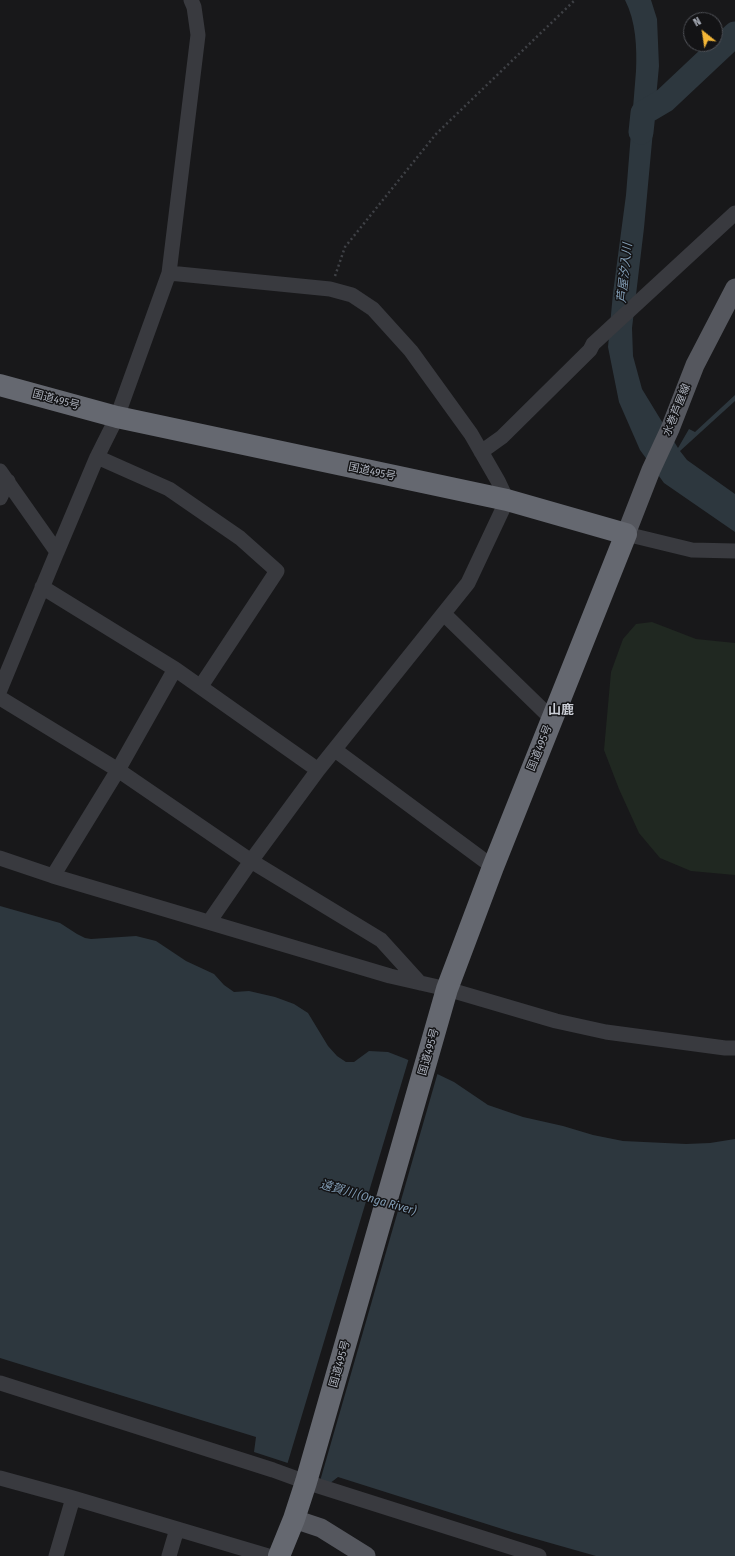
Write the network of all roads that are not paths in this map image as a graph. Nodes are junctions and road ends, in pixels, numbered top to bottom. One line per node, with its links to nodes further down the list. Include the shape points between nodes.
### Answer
1 (191, 0): 3 (street, via 198,35)
2 (735, 213): 7 (street, via 593,344 590,350 502,437)
3 (169, 273): 6 (street); 7 (street, via 330,289 352,295 373,310 410,350 471,434)
4 (735, 288): 12 (main road, 水巻芦屋線, via 695,365)
5 (0, 385): 6 (highway, 国道495号)
6 (117, 417): 8 (street); 11 (highway, 国道495号)
7 (481, 452): 11 (street)
8 (97, 457): 14 (street); 18 (street, via 168,489 240,538 277,571)
9 (4, 476): 10 (street); 14 (street)
10 (0, 498)
11 (507, 500): 12 (highway, 国道495号); 16 (street, via 468,583)
12 (626, 534): 13 (street, via 692,550); 21 (highway, 国道495号)
13 (735, 551)
14 (57, 552): 15 (street)
15 (42, 587): 17 (street); 19 (street)
16 (444, 614): 21 (street); 22 (street)
17 (175, 669): 18 (street); 23 (street)
18 (201, 686): 24 (street)
19 (0, 690)
20 (0, 698): 23 (street)
21 (552, 719): 27 (highway, 国道495号)
22 (335, 750): 24 (street); 27 (street)
23 (118, 770): 26 (street); 28 (street)
24 (318, 770): 26 (street)
25 (0, 858): 28 (street)
26 (251, 861): 29 (street); 30 (street, via 381,940)
27 (493, 867): 31 (highway, 国道495号)
28 (53, 876): 29 (street)
29 (209, 922): 30 (street)
30 (420, 983): 31 (street)
31 (447, 989): 32 (street, via 556,1021 606,1032); 35 (highway, 国道495号)
32 (730, 1048)
33 (0, 1383): 35 (street)
34 (0, 1478): 36 (street)
35 (306, 1482): 37 (highway, 国道495号); 44 (street)
36 (73, 1498): 38 (street); 39 (street)
37 (294, 1519): 42 (highway, 国道495号); 43 (main road, via 321,1528)
38 (176, 1529): 40 (street); 41 (street)
39 (56, 1556)
40 (169, 1556)
41 (268, 1556)
42 (279, 1556)
43 (366, 1556)
44 (539, 1556)

